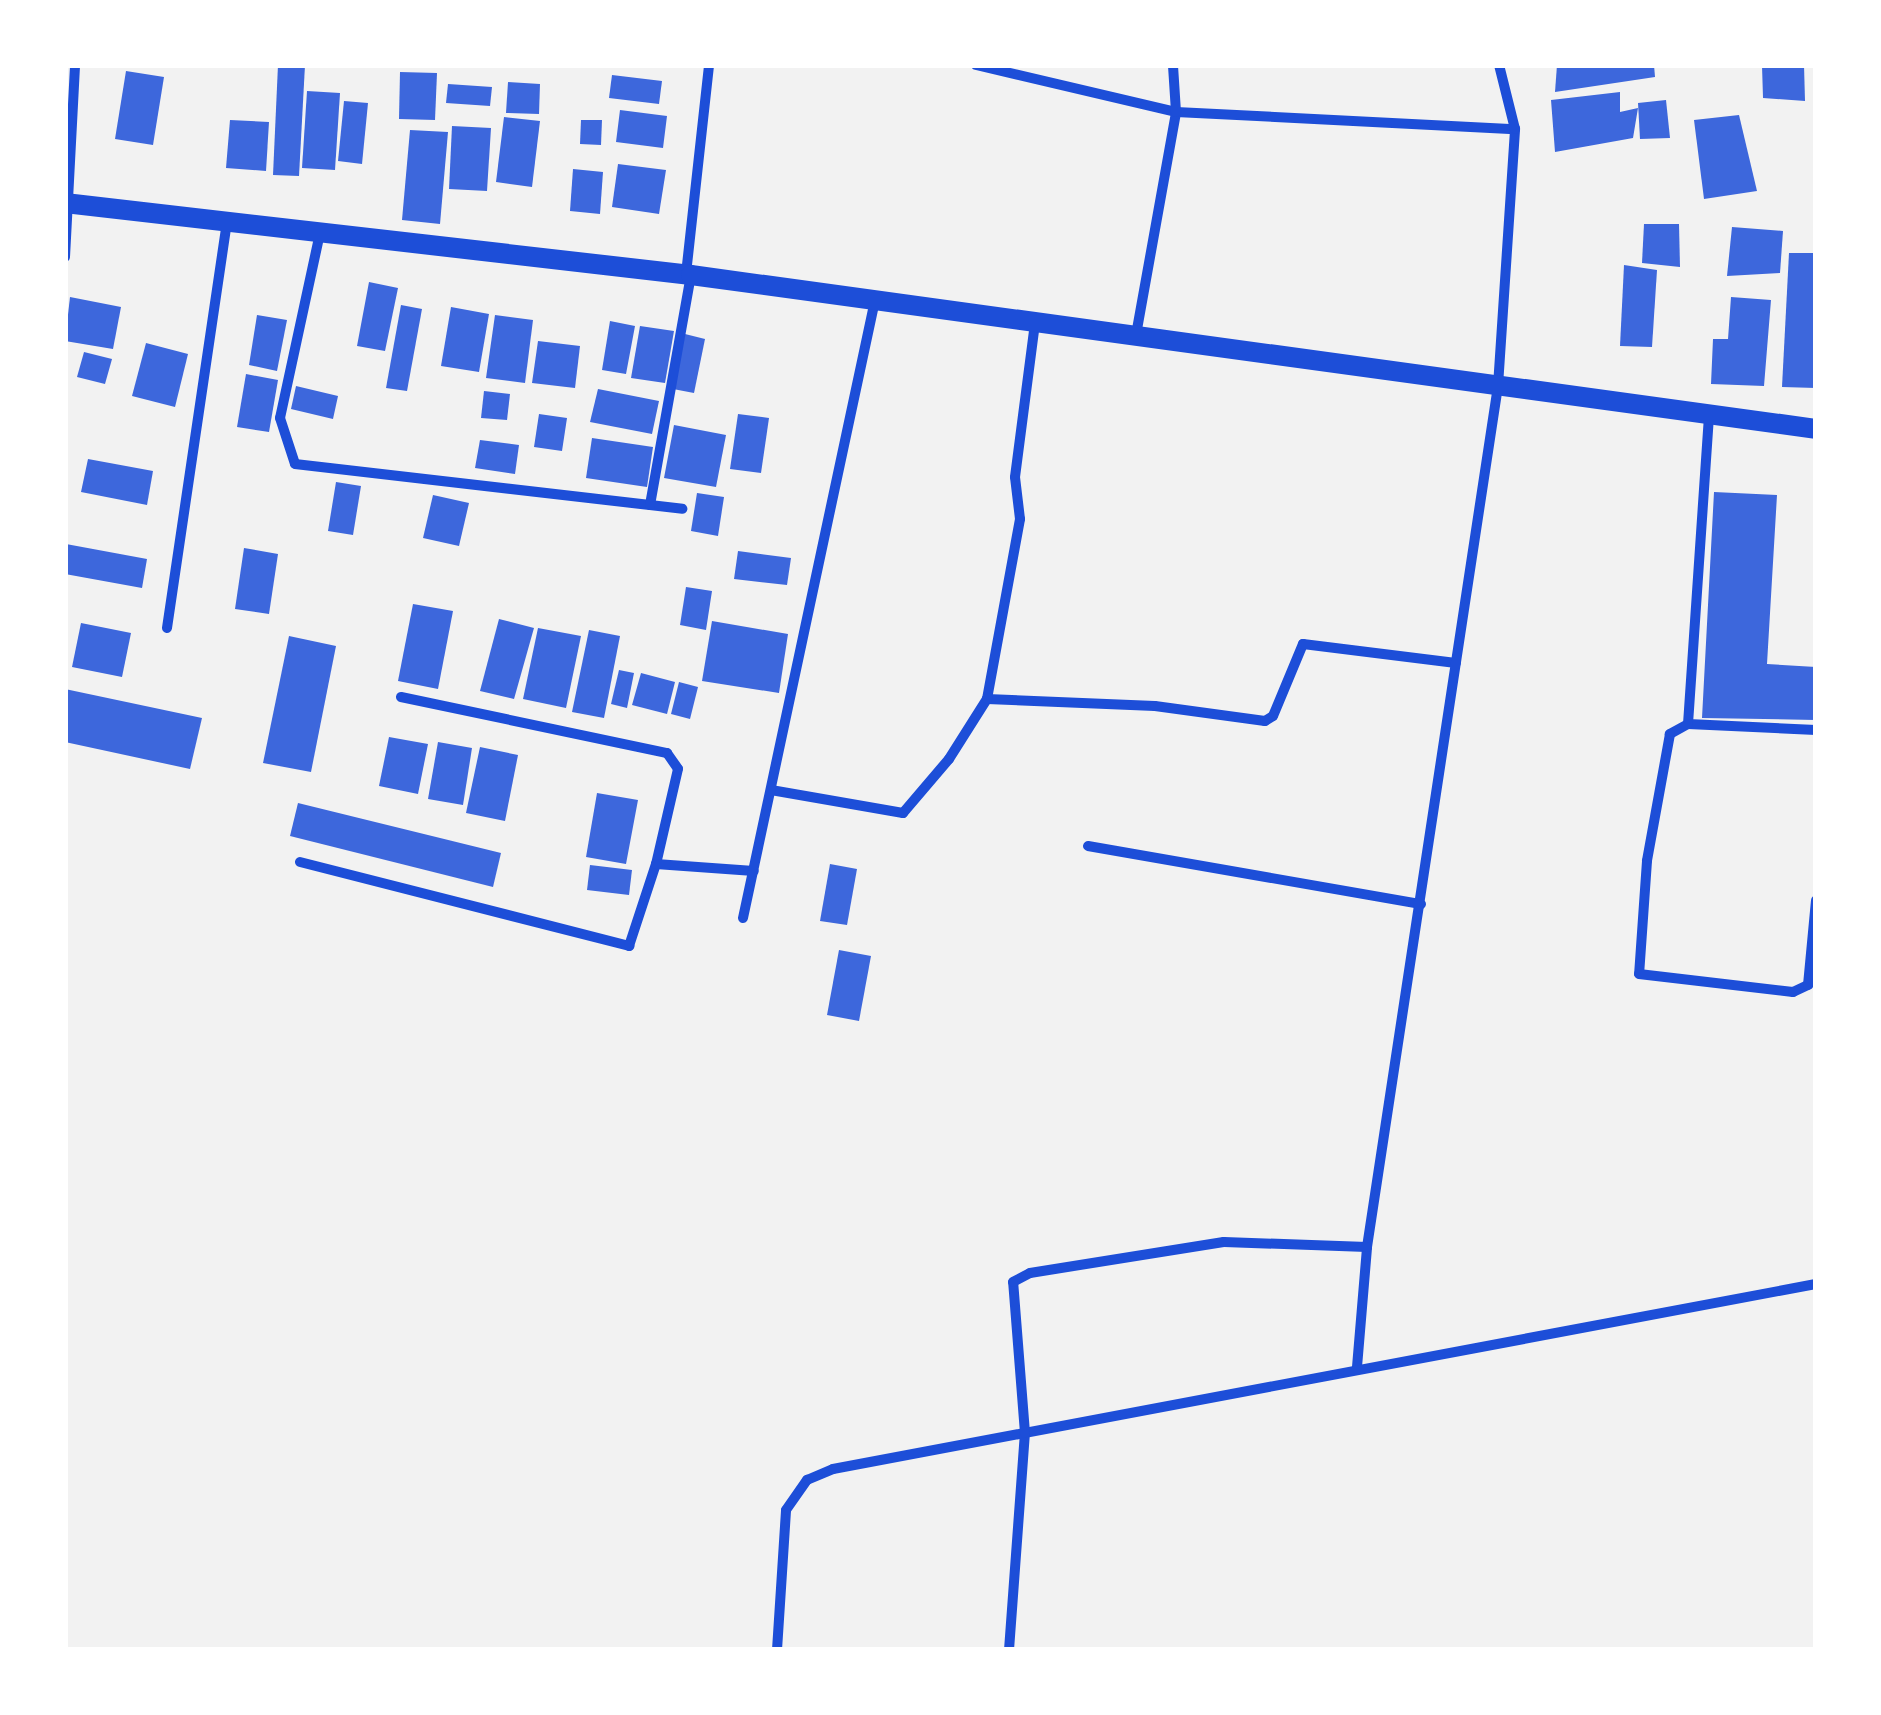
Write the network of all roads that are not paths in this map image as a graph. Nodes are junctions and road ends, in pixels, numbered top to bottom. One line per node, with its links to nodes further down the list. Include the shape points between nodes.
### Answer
1 (74, 65): 7 (street)
2 (709, 65): 14 (street)
3 (976, 65): 6 (street)
4 (1173, 65): 8 (street)
5 (1499, 65): 9 (street)
6 (1009, 69): 8 (street)
7 (69, 106): 10 (street)
8 (1176, 112): 9 (street); 17 (street)
9 (1515, 129): 18 (street)
10 (67, 203): 11 (main road); 13 (street)
11 (227, 222): 12 (main road); 23 (street)
12 (321, 229): 14 (main road); 21 (street, via 280,418 295,464)
13 (65, 257)
14 (689, 275): 15 (main road); 21 (street)
15 (874, 305): 16 (main road); 29 (street)
16 (1035, 324): 17 (main road); 26 (street, via 1015,477 1020,518)
17 (1136, 335): 18 (main road)
18 (1498, 386): 19 (main road); 24 (street)
19 (1709, 416): 20 (main road); 27 (street)
20 (1816, 430)
21 (650, 505): 22 (street)
22 (682, 509)
23 (168, 628)
24 (1456, 664): 26 (street, via 1303,644 1265,721 1155,706); 35 (street)
25 (401, 697): 32 (street, via 667,753 678,769)
26 (987, 699): 29 (street, via 903,813)
27 (1688, 724): 28 (street); 34 (street, via 1670,734 1664,758 1647,861 1641,976 1793,992 1808,984)
28 (1816, 730)
29 (771, 790): 33 (street)
30 (1088, 846): 35 (street)
31 (300, 862): 32 (street, via 629,946)
32 (656, 864): 33 (street)
33 (754, 871): 36 (street)
34 (1816, 900)
35 (1420, 904): 37 (street)
36 (744, 918)
37 (1368, 1247): 39 (street); 40 (street, via 1224,1242 1030,1272 1014,1282)
38 (1816, 1284): 39 (street)
39 (1357, 1367): 40 (street)
40 (1025, 1432): 41 (street, via 832,1469 807,1480 786,1510); 42 (street)
41 (776, 1650)
42 (1009, 1650)

